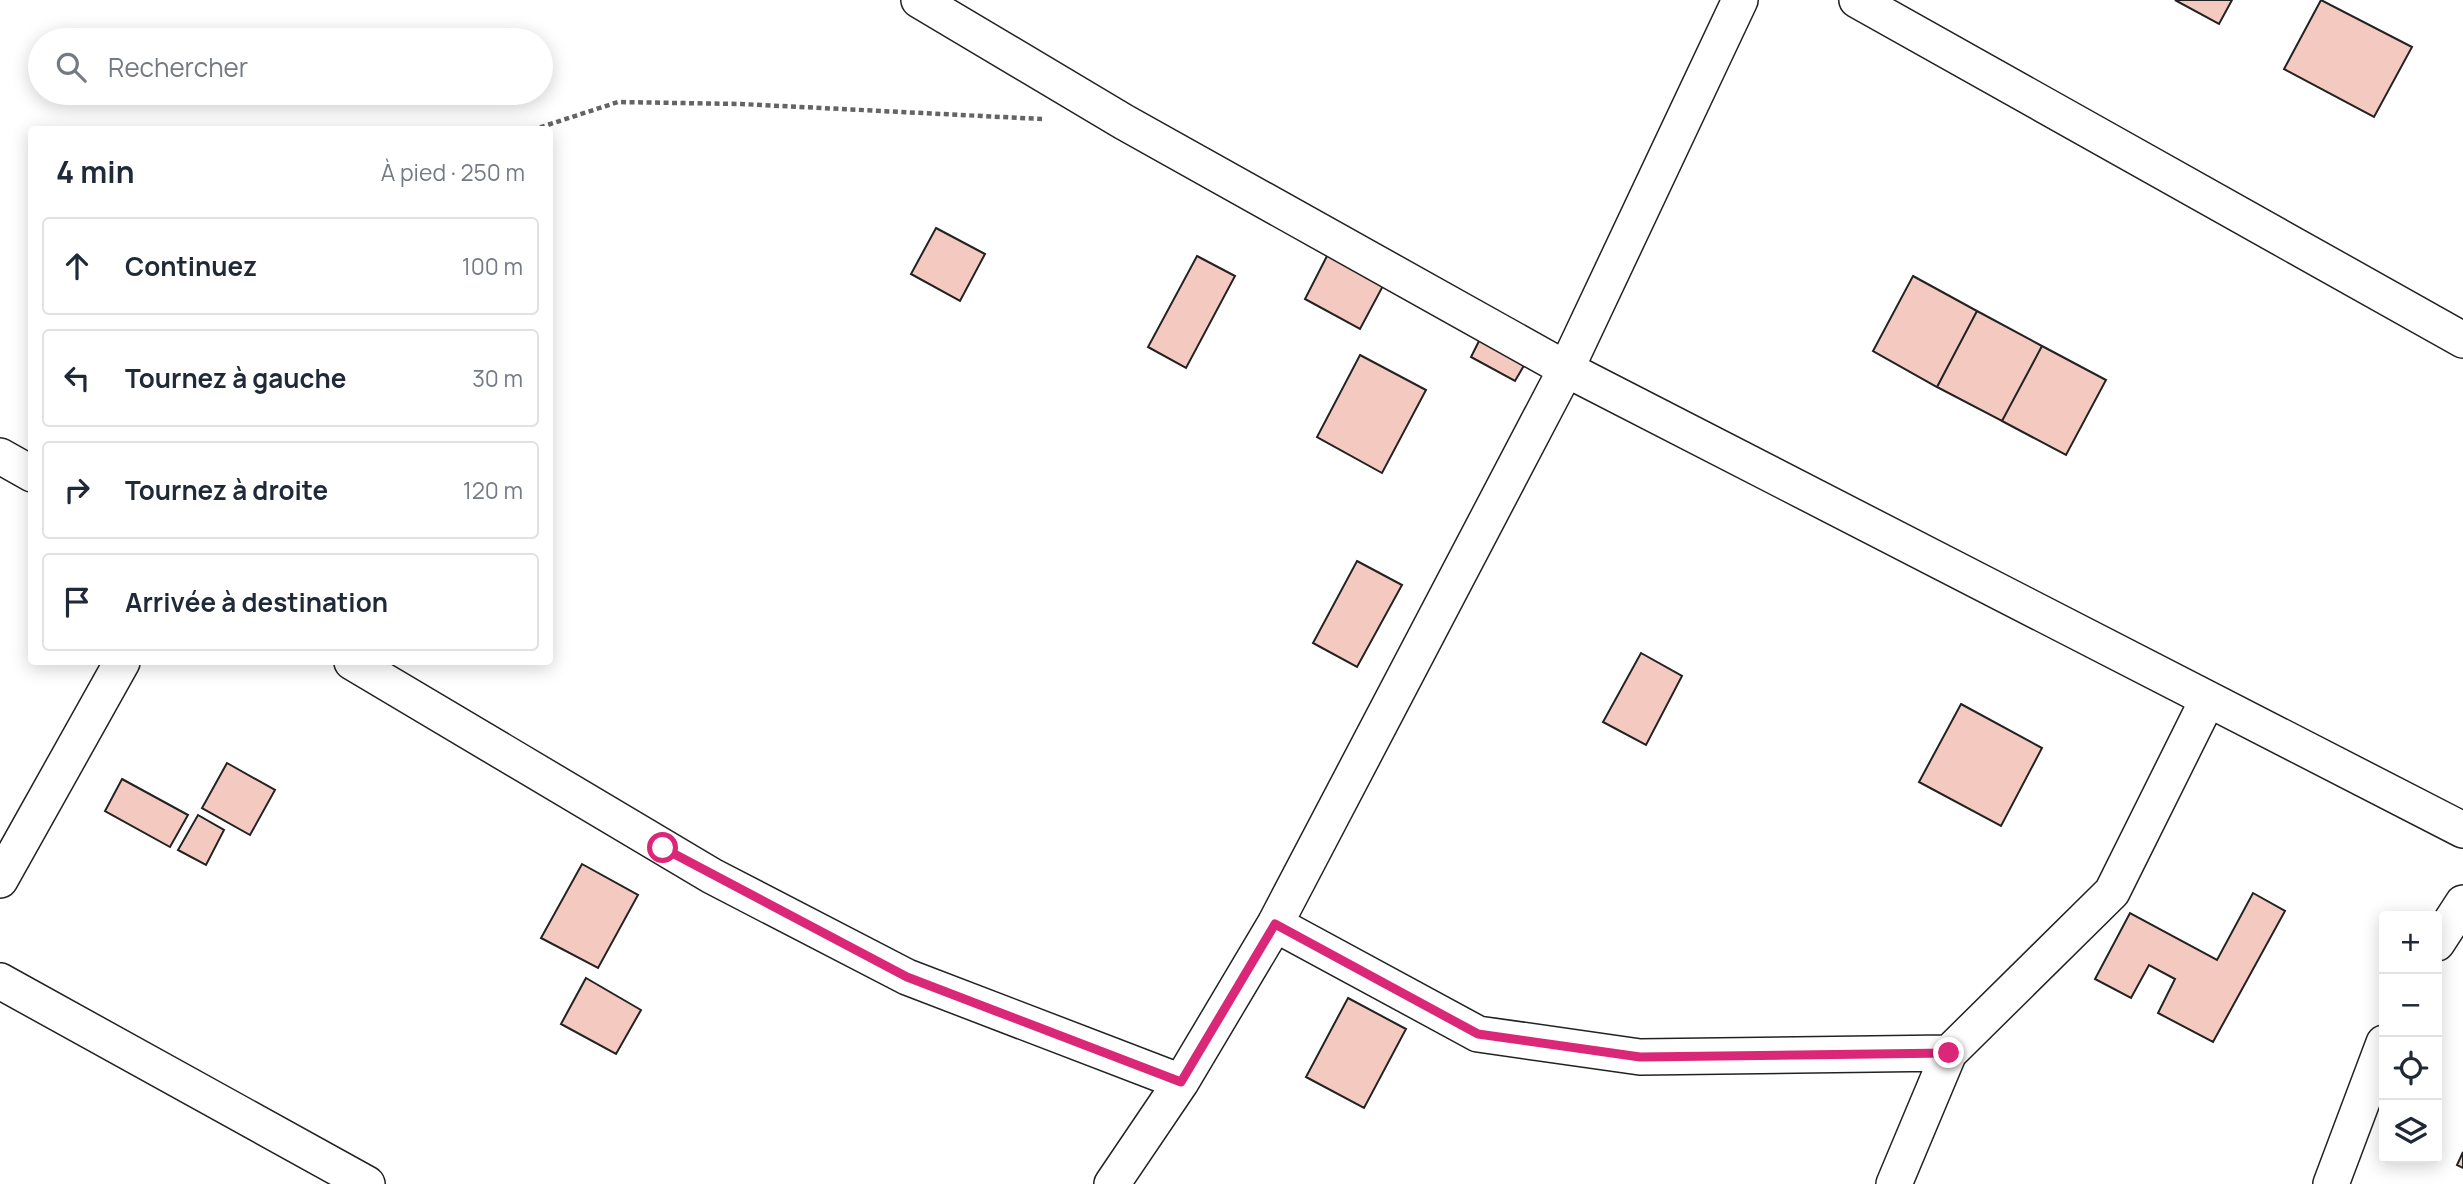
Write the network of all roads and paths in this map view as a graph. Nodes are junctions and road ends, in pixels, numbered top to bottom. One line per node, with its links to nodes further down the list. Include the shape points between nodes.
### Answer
1 (919, 0): 7 (street, via 1124,122)
2 (1740, 0): 7 (street)
3 (1857, 0): 6 (street)
4 (1044, 119): 5 (path, via 618,102)
5 (544, 126)
6 (2463, 340)
7 (1566, 369): 12 (street); 16 (street)
8 (0, 456): 9 (street)
9 (28, 472)
10 (120, 665): 14 (street)
11 (357, 665): 21 (street, via 712,876 895,971)
12 (2208, 699): 13 (street); 19 (street, via 2112,892)
13 (2463, 830)
14 (0, 880)
15 (2463, 904): 17 (street)
16 (1275, 924): 19 (street, via 1478,1034 1640,1057); 21 (street)
17 (2442, 936)
18 (0, 981): 22 (street)
19 (1949, 1053): 24 (street)
20 (2379, 1056): 25 (street)
21 (1181, 1082): 23 (street)
22 (368, 1184)
23 (1111, 1184)
24 (1894, 1184)
25 (2331, 1184)

